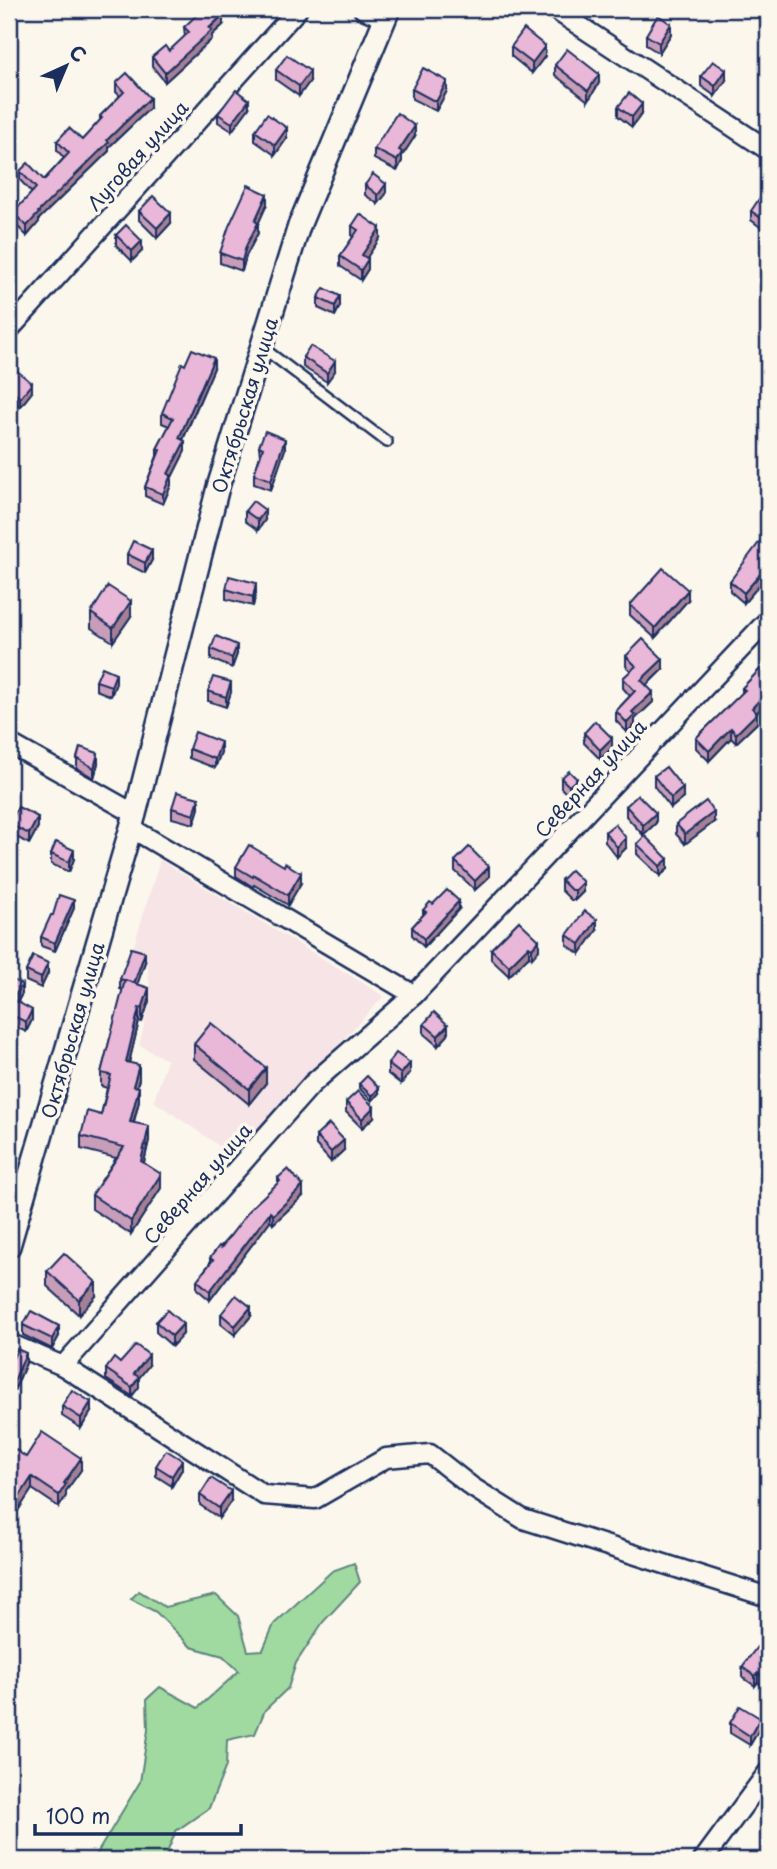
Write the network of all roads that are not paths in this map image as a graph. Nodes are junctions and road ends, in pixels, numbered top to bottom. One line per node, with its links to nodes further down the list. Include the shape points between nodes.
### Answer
1 (298, 9): 6 (street, Луговая улица)
2 (363, 9): 4 (street)
3 (554, 9): 5 (street)
4 (387, 13): 7 (street, Октябрьская улица, via 299,226)
5 (768, 150)
6 (9, 330)
7 (261, 347): 8 (lane); 11 (street, Октябрьская улица, via 218,487)
8 (387, 442)
9 (768, 620): 12 (street, Северная улица)
10 (9, 743): 11 (street)
11 (133, 821): 12 (street); 13 (street, Октябрьская улица)
12 (414, 995): 15 (street, Северная улица, via 312,1084)
13 (9, 1246)
14 (9, 1343): 15 (street)
15 (63, 1366): 16 (street, via 264,1495 315,1500 386,1458 430,1454 523,1519)
16 (768, 1597)
17 (768, 1772): 18 (street)
18 (703, 1860)

